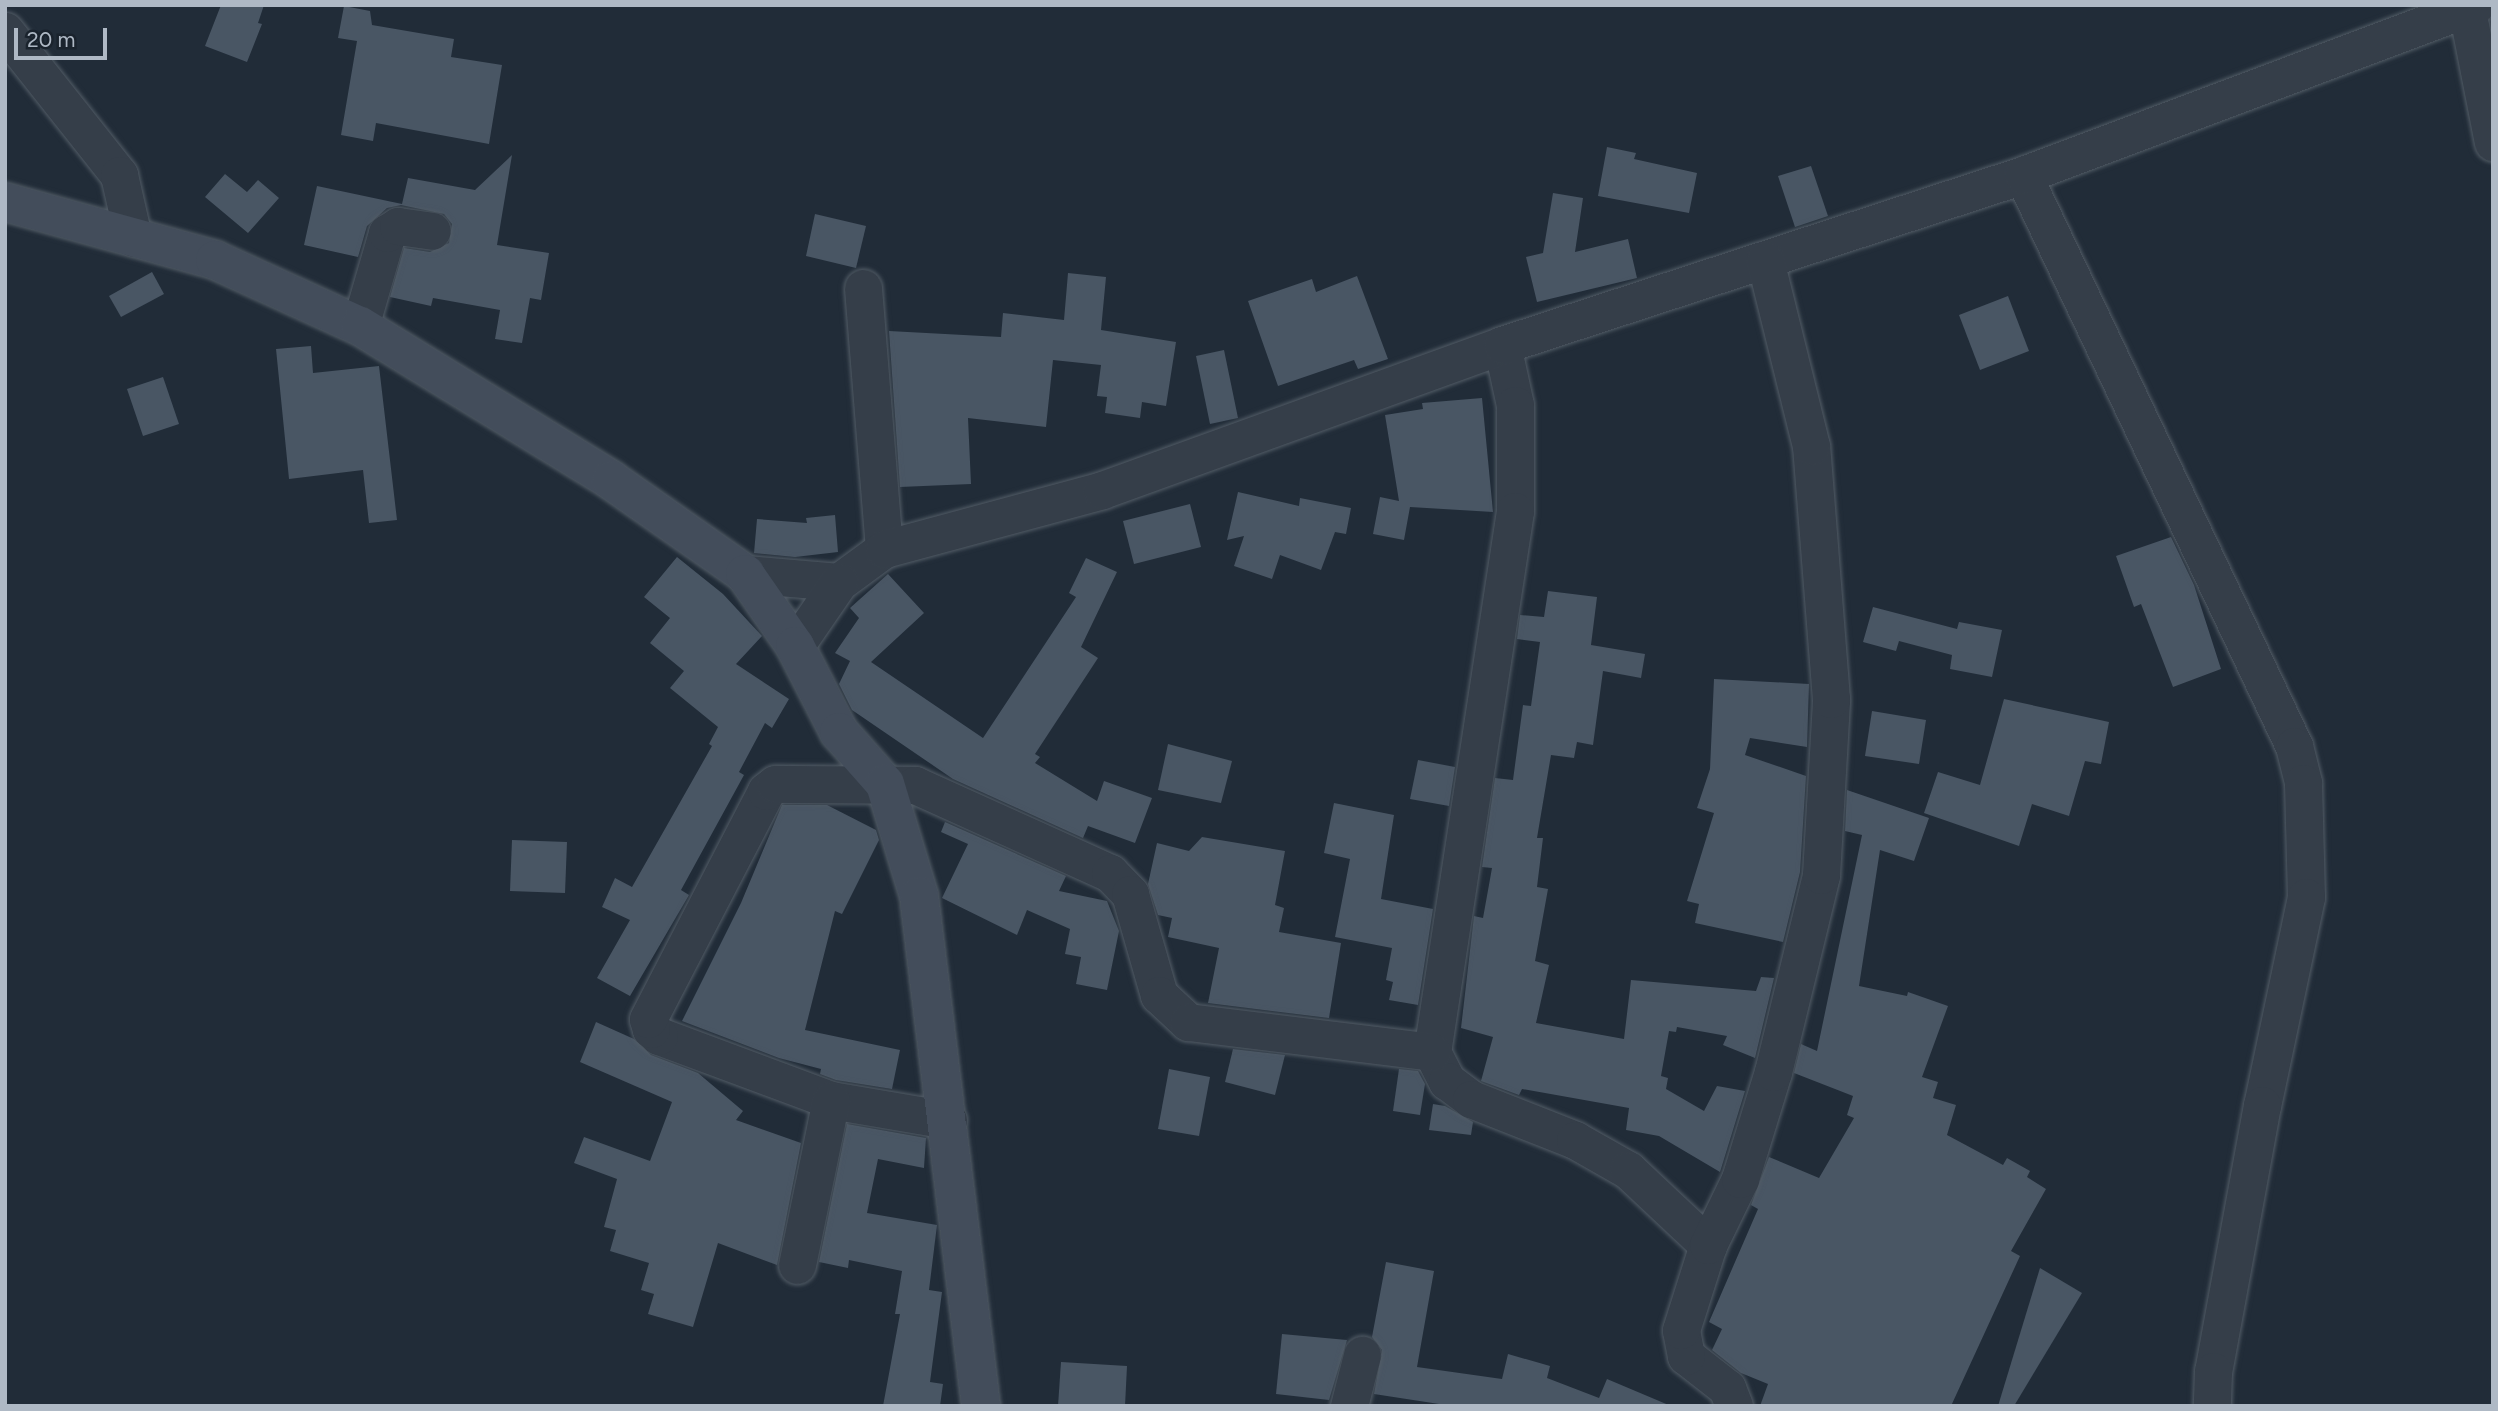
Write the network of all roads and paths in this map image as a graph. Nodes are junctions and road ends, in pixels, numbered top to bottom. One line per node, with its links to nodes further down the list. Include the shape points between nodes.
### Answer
1 (2469, 6): 3 (street); 4 (street)
2 (5, 31): 7 (street, via 118,175)
3 (2493, 142)
4 (2022, 175): 8 (street); 26 (street, via 2294,746 2303,783 2306,897 2235,1251)
5 (5, 202): 7 (street)
6 (432, 231): 10 (street, via 398,226 387,233)
7 (133, 237): 10 (street, via 215,260)
8 (1765, 260): 11 (street); 20 (street, via 1811,446 1831,699 1826,818 1821,875 1773,1072 1740,1179)
9 (863, 288): 12 (street)
10 (360, 326): 13 (street, via 611,480)
11 (1502, 345): 12 (street, via 1102,491); 17 (street, via 1515,405 1515,511)
12 (884, 549): 14 (street)
13 (745, 574): 14 (street); 15 (street)
14 (839, 582): 15 (street)
15 (795, 646): 16 (street, via 839,733)
16 (885, 784): 17 (street, via 915,785 1119,880 1133,903 1159,995 1188,1022); 18 (street, via 785,781 766,791 648,1019 659,1037); 19 (street, via 925,923)
17 (1432, 1052): 20 (street, via 1447,1081 1471,1099 1575,1140 1628,1170)
18 (831, 1100): 19 (street); 21 (street)
19 (948, 1120): 23 (street)
20 (1708, 1245): 25 (street, via 1685,1313 1681,1346 1686,1356 1727,1388)
21 (797, 1265)
22 (1362, 1355): 24 (street)
23 (981, 1406)
24 (1349, 1406)
25 (1734, 1406)
26 (2211, 1406)

